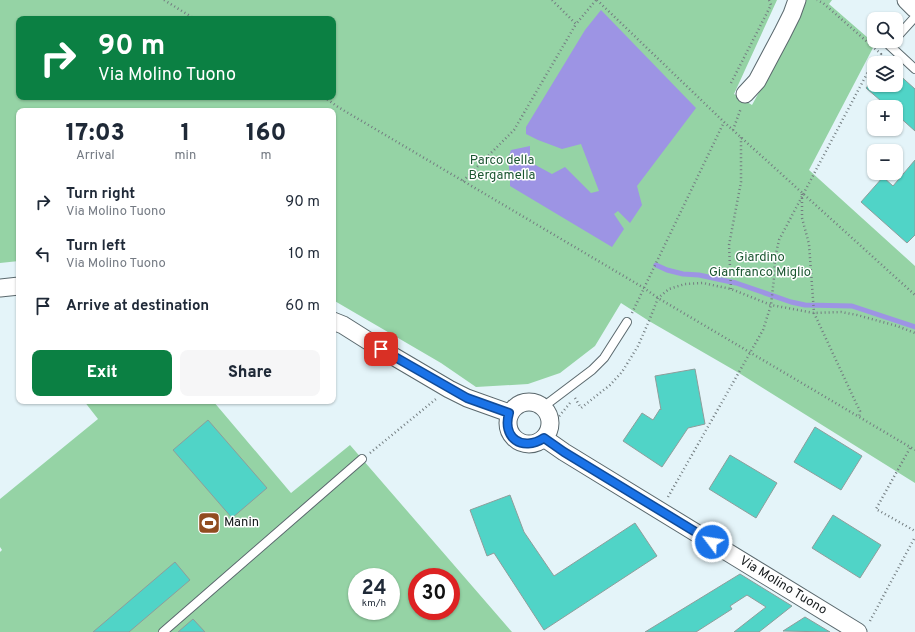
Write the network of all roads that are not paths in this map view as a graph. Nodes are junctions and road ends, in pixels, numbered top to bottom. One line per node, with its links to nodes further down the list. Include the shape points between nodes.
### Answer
1 (797, 0): 8 (street, via 757,81)
2 (906, 0): 3 (street)
3 (915, 9)
4 (915, 16): 5 (lane)
5 (903, 30)
6 (892, 48): 7 (lane)
7 (915, 69)
8 (746, 94)
9 (16, 286): 10 (street)
10 (0, 288)
11 (336, 322): 14 (street, via 449,389)
12 (627, 322): 13 (lane, via 604,358)
13 (543, 407): 14 (street, via 538,403 525,402 518,404); 15 (street, via 550,419)
14 (509, 413): 15 (street, via 509,433 518,442 532,444)
15 (550, 436): 17 (street, Via Molino Tuono, via 564,452)
16 (362, 459): 18 (lane)
17 (863, 629)
18 (163, 632)

